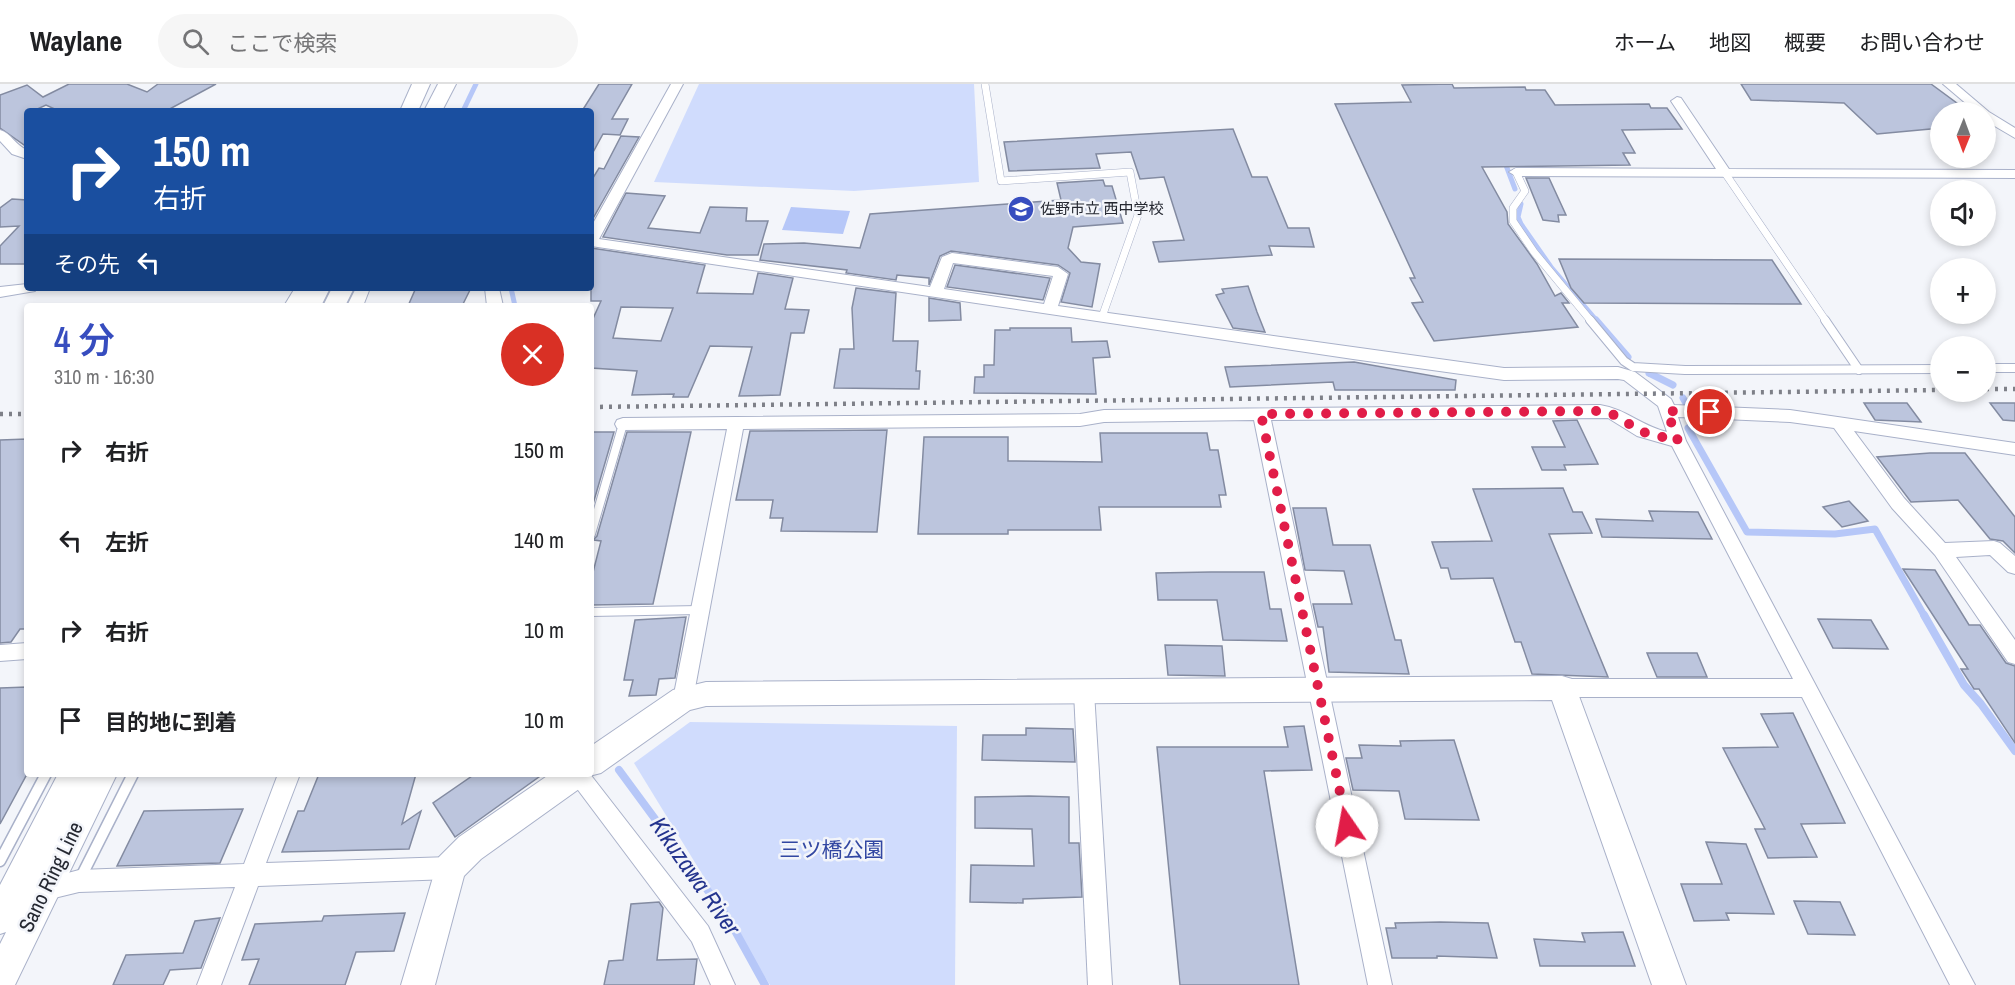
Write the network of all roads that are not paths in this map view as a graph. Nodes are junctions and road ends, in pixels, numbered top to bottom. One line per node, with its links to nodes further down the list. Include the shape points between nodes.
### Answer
1 (421, 84): 8 (street)
2 (447, 84): 9 (street)
3 (677, 84): 17 (street)
4 (984, 84): 23 (lane, via 1001,181 1130,172 1138,215)
5 (1949, 84): 7 (street)
6 (1677, 101): 15 (street)
7 (1970, 102)
8 (410, 108)
9 (435, 108)
10 (1996, 122): 12 (street)
11 (0, 134): 13 (street)
12 (2015, 134)
13 (24, 154)
14 (1516, 172): 15 (street); 28 (lane, via 1525,191 1513,208 1513,221)
15 (1725, 173): 16 (street); 27 (lane)
16 (2015, 174)
17 (594, 236)
18 (594, 241): 21 (street)
19 (24, 289): 20 (street)
20 (0, 292)
21 (935, 292): 22 (street); 22 (street, via 947,260 952,258 1058,272)
22 (1050, 308): 23 (street)
23 (1102, 317): 28 (street, via 1504,374)
24 (1996, 368): 25 (lane)
25 (2015, 368)
26 (1930, 369): 27 (lane)
27 (1860, 370): 28 (lane)
28 (1631, 372): 29 (street, via 1665,403)
29 (1667, 411): 31 (street, via 1752,413); 34 (street)
30 (1261, 414): 32 (street); 34 (street, via 1600,411 1643,432); 46 (street)
31 (1839, 422): 35 (street); 37 (street, via 1898,503)
32 (736, 423): 33 (street); 39 (street)
33 (623, 424): 36 (lane)
34 (1678, 441): 45 (street)
35 (2015, 449)
36 (594, 524)
37 (1941, 549): 38 (street, via 1994,548); 43 (street)
38 (2015, 567)
39 (699, 610): 40 (lane); 48 (street)
40 (594, 612)
41 (24, 651): 42 (street)
42 (0, 654)
43 (2015, 656)
44 (1562, 688): 45 (street); 46 (street); 69 (street)
45 (1805, 688): 70 (street)
46 (1319, 691): 47 (street); 68 (street)
47 (1084, 692): 48 (street, via 706,694); 67 (street)
48 (683, 699): 49 (street)
49 (594, 761)
50 (44, 777): 57 (lane)
51 (72, 777): 62 (street, Sano Ring Line)
52 (100, 777): 61 (street, Sano Ring Line)
53 (132, 777): 60 (lane)
54 (288, 777): 59 (street)
55 (572, 777): 58 (street, via 470,848)
56 (578, 777): 66 (street, via 700,934)
57 (0, 861)
58 (450, 868): 59 (street); 65 (street)
59 (251, 873): 60 (street); 64 (street)
60 (79, 881): 61 (street)
61 (44, 890): 62 (street); 63 (street, Sano Ring Line)
62 (4, 904)
63 (0, 979)
64 (209, 985)
65 (418, 985)
66 (723, 985)
67 (1100, 985)
68 (1380, 985)
69 (1669, 985)
70 (1963, 985)

